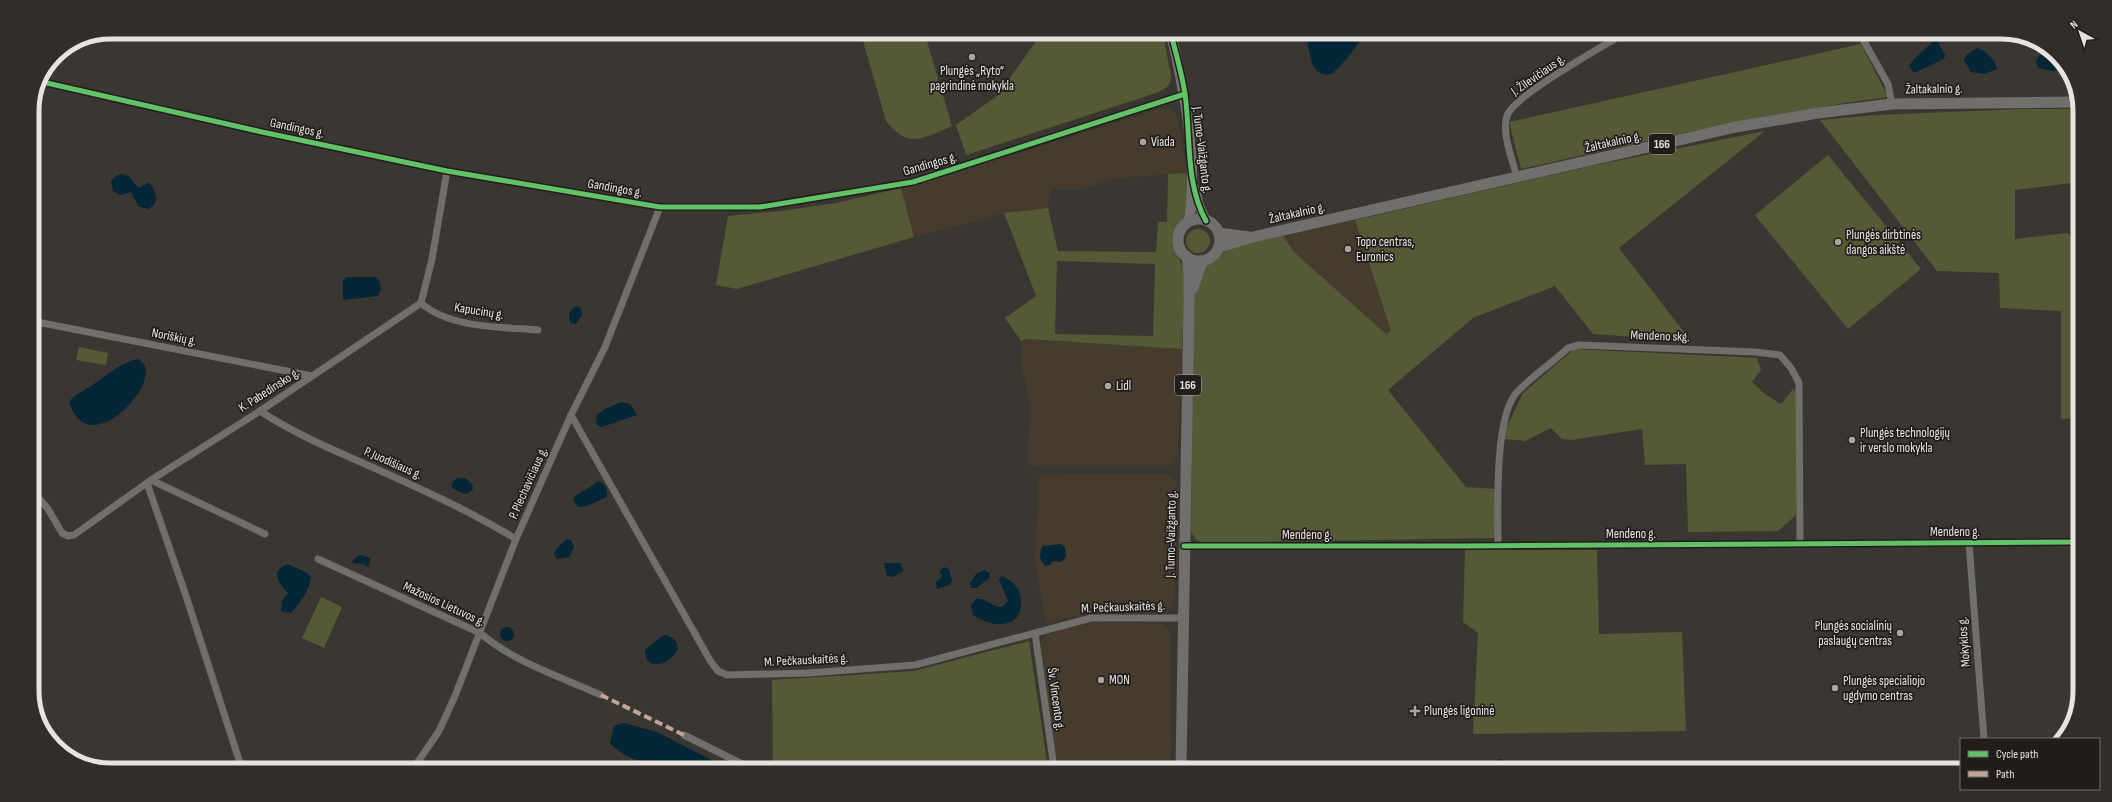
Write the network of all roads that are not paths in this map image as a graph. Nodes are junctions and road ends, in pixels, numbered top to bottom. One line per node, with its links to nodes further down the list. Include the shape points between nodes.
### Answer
1 (1172, 39): 5 (main road, J. Tumo-Vaižganto g.)
2 (1615, 39): 9 (street, J. Žilevičiaus g., via 1529,93 1507,114 1505,127)
3 (1863, 39): 7 (street, via 1888,84)
4 (46, 83): 8 (street, Gandingos g., via 262,132)
5 (1185, 94): 10 (main road, J. Tumo-Vaižganto g.); 11 (street, Gandingos g., via 913,182 760,207)
6 (2073, 102): 7 (main road, Žaltakalnio g. / 166)
7 (1892, 104): 9 (main road, Žaltakalnio g. / 166, via 1742,126)
8 (447, 170): 11 (street, Gandingos g.); 20 (street, via 432,259)
9 (1516, 178): 15 (main road, Žaltakalnio g. / 166)
10 (1192, 180): 12 (main road, J. Tumo-Vaižganto g.); 13 (main road, J. Tumo-Vaižganto g.)
11 (660, 207): 25 (street, P. Plechavičiaus g., via 605,347)
12 (1206, 221): 13 (main road); 14 (main road)
13 (1188, 222): 17 (main road, 166, via 1178,241)
14 (1219, 233): 15 (main road, Žaltakalnio g. / 166); 16 (main road)
15 (1253, 237): 16 (main road, Žaltakalnio g. / 166)
16 (1219, 248): 18 (main road, 166, via 1213,256)
17 (1187, 257): 18 (main road); 19 (main road, J. Tumo-Vaižganto g. / 166)
18 (1202, 261): 19 (main road, J. Tumo-Vaižganto g. / 166)
19 (1189, 300): 34 (main road, J. Tumo-Vaižganto g. / 166)
20 (421, 303): 22 (street, Kapucinų g., via 429,310 449,319); 23 (street, K. Pabedinsko g.)
21 (39, 322): 23 (street, Noriškių g.)
22 (538, 330)
23 (312, 376): 24 (street, K. Pabedinsko g.)
24 (260, 411): 26 (street, K. Pabedinsko g.); 29 (street, P. Juodišiaus g., via 314,441 494,525)
25 (572, 415): 29 (street, P. Plechavičiaus g.); 38 (street, M. Pečkauskaitės g., via 718,671 728,675 808,673 915,665)
26 (149, 482): 27 (street, K. Pabedinsko g., via 74,535 68,536 62,533); 28 (street); 42 (street)
27 (39, 498)
28 (265, 534)
29 (516, 539): 37 (street, P. Plechavičiaus g.)
30 (2073, 542): 31 (street, Mendeno g.)
31 (1969, 543): 32 (street, Mendeno g.); 41 (street, Mokyklos g.)
32 (1800, 544): 33 (street, Mendeno g.); 33 (street, Mendeno skg., via 1799,383 1791,368 1780,356 1756,352 1579,345 1568,348 1516,393 1507,408 1500,439)
33 (1498, 545): 34 (street, Mendeno g.)
34 (1184, 546): 36 (main road, J. Tumo-Vaižganto g. / 166)
35 (318, 559): 37 (street, Mažosios Lietuvos g.)
36 (1183, 618): 38 (street, M. Pečkauskaitės g., via 1090,618); 46 (main road, J. Tumo-Vaižganto g. / 166)
37 (480, 633): 39 (street, Mažosios Lietuvos g., via 491,643 533,665); 43 (street, P. Plechavičiaus g., via 439,731)
38 (1035, 634): 45 (street, Šv. Vincento g.)
39 (601, 695)
40 (684, 735): 44 (street)
41 (1984, 738)
42 (240, 763)
43 (417, 763)
44 (740, 763)
45 (1053, 763)
46 (1181, 763)

